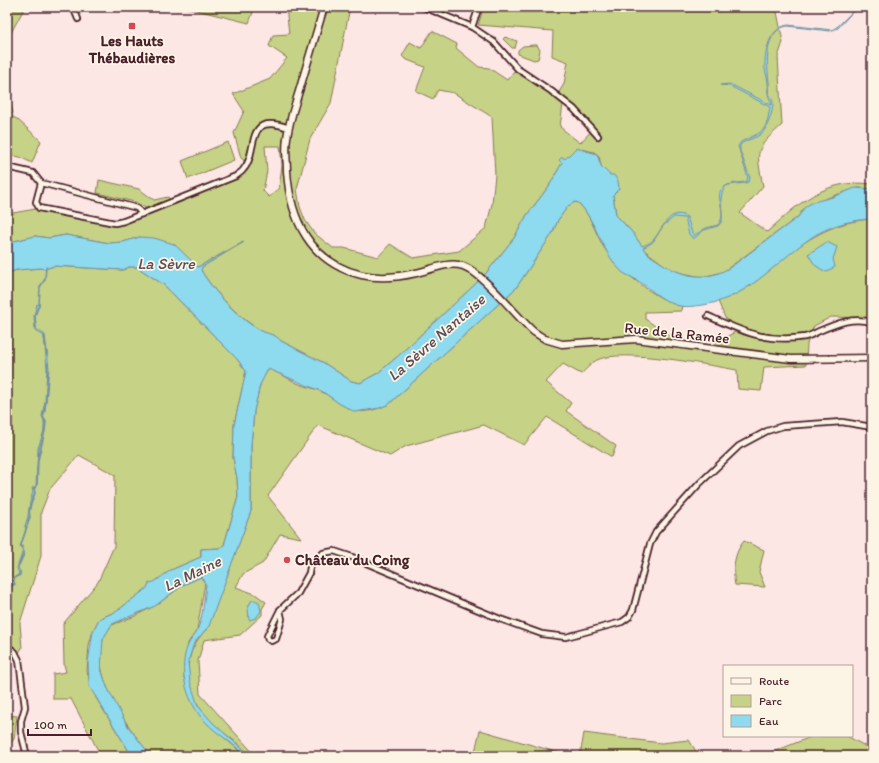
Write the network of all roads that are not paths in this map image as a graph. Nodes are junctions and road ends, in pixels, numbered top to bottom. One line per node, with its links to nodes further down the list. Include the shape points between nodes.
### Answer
1 (73, 7): 6 (street)
2 (324, 7): 8 (main road, Rue de la Ramée)
3 (424, 7): 5 (street)
4 (479, 7): 7 (street)
5 (429, 8): 7 (street)
6 (78, 19)
7 (472, 27): 9 (street, via 494,42 518,69 574,110)
8 (289, 128): 12 (street, via 270,124 258,129 245,166 236,176); 15 (main road, Rue de la Ramée, via 286,153 292,207 297,221 306,237 324,257 345,270 371,276 402,276 452,264 464,266 477,274 534,332 544,339 562,344 636,339 769,357 811,360)
9 (598, 136)
10 (7, 167): 11 (street, via 33,173)
11 (41, 183): 12 (street, via 137,208); 12 (street, via 36,202 40,208 115,223)
12 (142, 214)
13 (708, 316): 14 (street, via 742,332 784,338 807,336 847,320)
14 (872, 322)
15 (872, 358)
16 (872, 427): 17 (street, via 842,422 783,426 767,431 739,446 699,484 656,532 650,544 633,610 630,617 622,622 566,637 542,634 334,551 323,553 317,558 298,593)
17 (280, 610): 17 (street, via 267,636 268,639 276,639 282,619)
18 (7, 646): 19 (street, via 20,660 25,708 21,732)
19 (27, 756)

